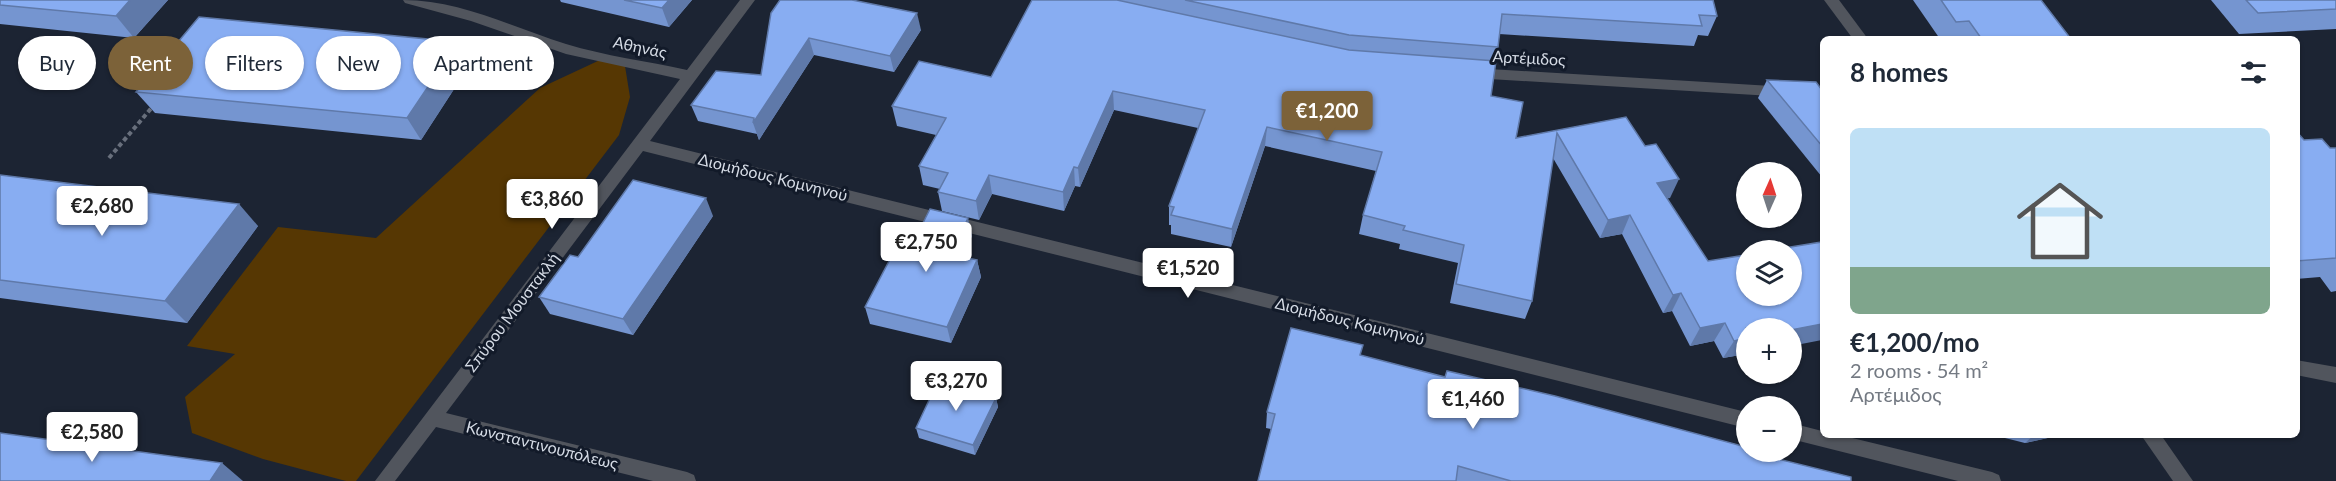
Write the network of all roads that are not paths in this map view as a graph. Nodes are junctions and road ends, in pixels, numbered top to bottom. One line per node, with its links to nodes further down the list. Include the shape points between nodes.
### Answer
1 (410, 0): 6 (street, Αθηνάς, via 475,17 566,50)
2 (748, 0): 6 (street, Σπύρου Μουστακλή)
3 (1831, 0): 4 (street)
4 (1859, 36)
5 (1458, 72): 7 (street, Αρτέμιδος)
6 (692, 76): 8 (street, Σπύρου Μουστακλή)
7 (1820, 94)
8 (639, 144): 11 (street, Σπύρου Μουστακλή); 12 (street, Διομήδους Κομνηνού)
9 (2300, 368): 10 (street)
10 (2336, 375)
11 (432, 418): 15 (street, Σπύρου Μουστακλή); 16 (street, Κωνσταντινουπόλεως)
12 (1736, 418)
13 (1802, 434): 17 (street)
14 (2153, 438): 18 (street)
15 (384, 481)
16 (687, 481)
17 (1992, 481)
18 (2184, 481)

